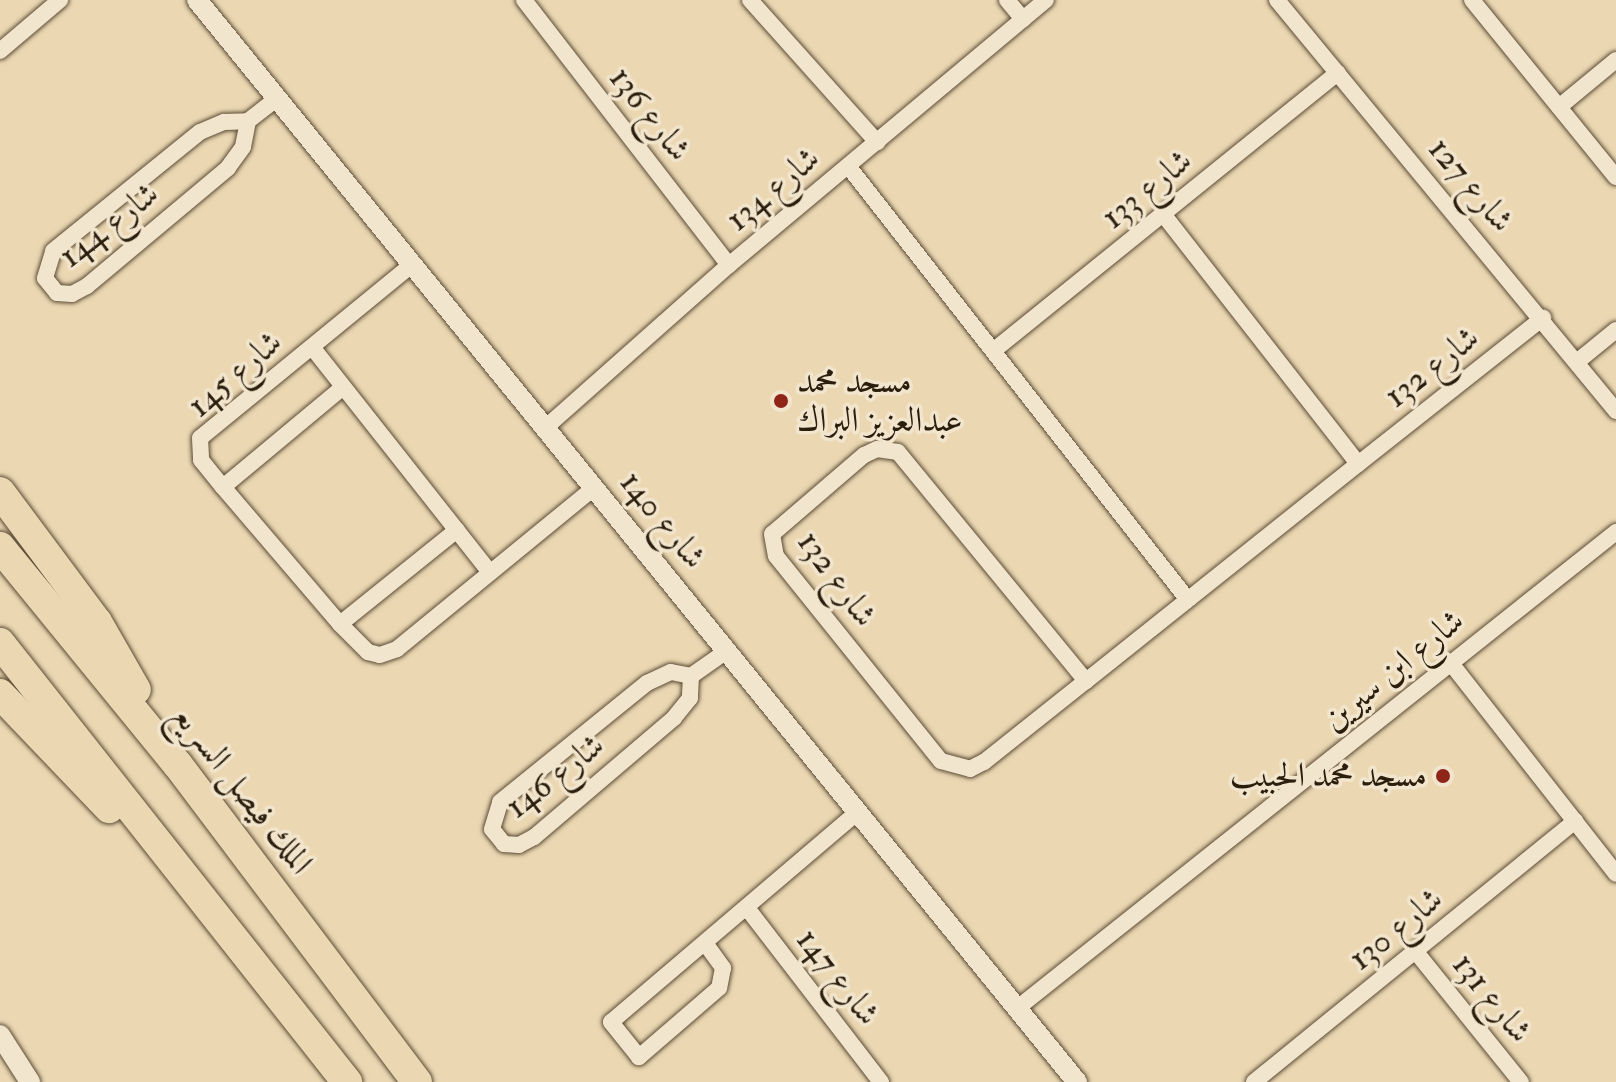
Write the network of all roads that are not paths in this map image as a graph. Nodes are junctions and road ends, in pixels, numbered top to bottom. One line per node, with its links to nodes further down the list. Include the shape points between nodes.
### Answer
1 (60, 0): 10 (street)
2 (197, 0): 13 (street, شارع 140)
3 (524, 0): 20 (street, شارع 136)
4 (750, 0): 16 (street)
5 (1007, 0): 9 (street)
6 (1046, 0): 9 (street, شارع 134)
7 (1277, 0): 12 (street, شارع 127)
8 (1472, 0): 14 (street)
9 (1023, 19): 16 (street, شارع 134)
10 (0, 51)
11 (1616, 60): 14 (street)
12 (1338, 73): 19 (street, شارع 133); 22 (street, شارع 127)
13 (276, 99): 15 (street, شارع 144); 21 (street, شارع 140)
14 (1559, 107): 18 (street)
15 (248, 121): 15 (street, شارع 144, via 224,122 200,132 53,251 45,278 57,293 72,294 87,286 228,168 243,147)
16 (877, 142): 17 (street, شارع 134)
17 (848, 166): 20 (street, شارع 134); 25 (street)
18 (1616, 177)
19 (1163, 214): 25 (street, شارع 133); 30 (street)
20 (729, 265): 29 (street, شارع 134)
21 (409, 267): 24 (street, شارع 145); 29 (street, شارع 140)
22 (1543, 318): 26 (street, شارع 127); 30 (street, شارع 132)
23 (1616, 330): 26 (street)
24 (312, 347): 27 (street, شارع 145); 31 (street, شارع 145, via 200,438 201,460)
25 (993, 351): 38 (street)
26 (1578, 361): 28 (street, شارع 127)
27 (343, 387): 31 (street); 34 (street, شارع 145)
28 (1616, 411)
29 (544, 429): 32 (street, شارع 140)
30 (1358, 464): 38 (street, شارع 132)
31 (223, 487): 39 (street, شارع 145)
32 (595, 487): 37 (street, شارع 145); 41 (street, شارع 140)
33 (0, 492): 46 (highway, via 97,622)
34 (457, 530): 37 (street, شارع 145); 39 (street)
35 (1616, 532): 42 (street, شارع ابن سيرين)
36 (0, 547): 46 (highway, الملك فيصل السريع)
37 (490, 572): 39 (street, شارع 145, via 397,649 368,652)
38 (1188, 600): 44 (street, شارع 132)
39 (340, 624)
40 (0, 643): 52 (highway)
41 (728, 650): 43 (street, شارع 146); 47 (street, شارع 140)
42 (1450, 662): 48 (street); 54 (street, شارع ابن سيرين)
43 (691, 676): 43 (street, شارع 146, via 671,672 647,683 500,802 492,829 504,844 519,845 534,837 674,718 690,698)
44 (1086, 681): 44 (street, شارع 132, via 898,452 877,449 864,455 772,534 776,556 947,766 977,767)
45 (0, 694): 52 (highway)
46 (178, 765): 59 (highway, الملك فيصل السريع)
47 (857, 813): 50 (street); 54 (street, شارع 140)
48 (1575, 821): 49 (street); 53 (street, شارع 130)
49 (1616, 874)
50 (747, 908): 51 (street); 60 (street, شارع 147)
51 (705, 943): 51 (street, via 611,1022 639,1057 719,988 723,968)
52 (242, 944): 58 (highway)
53 (1416, 952): 56 (street, شارع 130); 62 (street, شارع 131)
54 (1020, 1006): 61 (street, شارع 140)
55 (0, 1035): 57 (street)
56 (1261, 1080)
57 (30, 1082)
58 (347, 1082)
59 (417, 1082)
60 (881, 1082)
61 (1077, 1082)
62 (1521, 1082)

